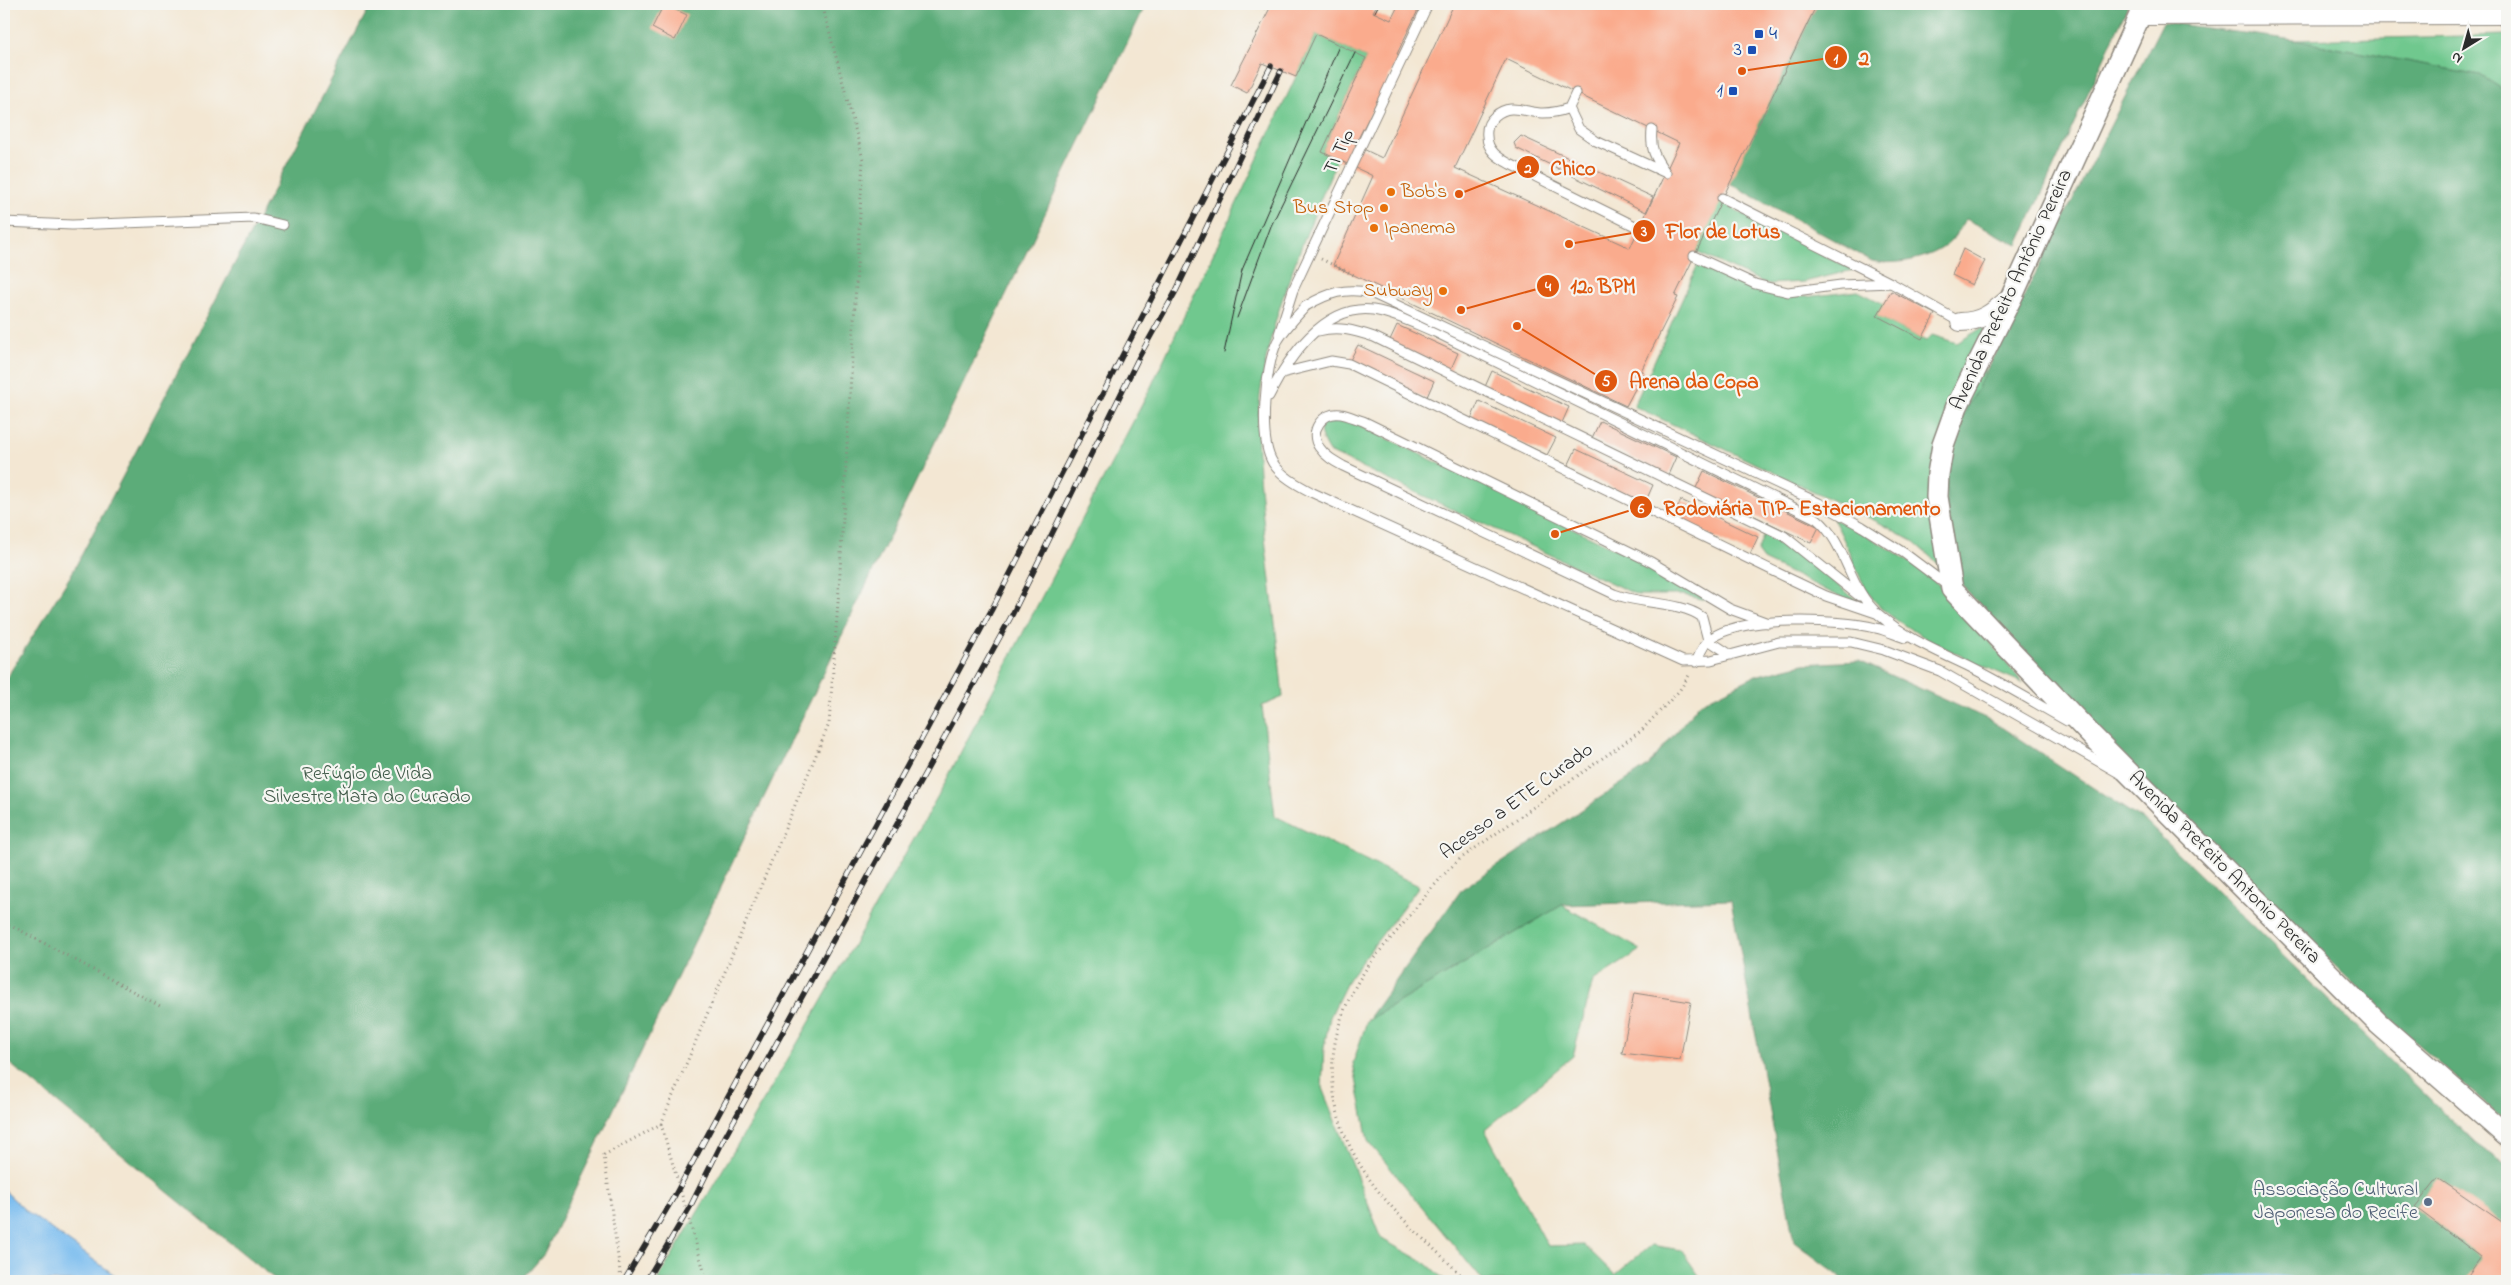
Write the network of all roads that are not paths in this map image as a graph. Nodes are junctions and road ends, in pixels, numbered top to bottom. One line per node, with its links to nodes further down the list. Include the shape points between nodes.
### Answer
1 (1428, 4): 16 (lane, TI Tip, via 1293,290)
2 (2142, 10): 3 (street); 13 (street, Avenida Prefeito Antônio Pereira)
3 (2507, 15)
4 (1576, 93): 5 (lane)
5 (1569, 108): 6 (lane, via 1579,129 1596,142 1666,173 1654,157 1650,144); 10 (lane, via 1541,113 1514,108 1499,112 1488,125 1486,133 1490,148 1510,164)
6 (1652, 130)
7 (1722, 198): 12 (lane)
8 (4, 222): 9 (lane, via 72,225 254,218)
9 (283, 225)
10 (1639, 228)
11 (1694, 256): 12 (lane, via 1755,284 1788,292 1841,285)
12 (1892, 284): 14 (lane)
13 (2012, 296): 14 (street, via 1991,314 1975,322); 19 (street, Avenida Prefeito Antônio Pereira, via 1957,406 1942,445 1937,497)
14 (1960, 322)
15 (1314, 332): 17 (lane); 20 (lane, via 1349,328 1374,337 1775,532 1830,571); 20 (lane, via 1351,312 1372,310 1396,316 1805,511 1833,535)
16 (1276, 344): 18 (lane, TI Tip); 19 (lane, bridge, via 1306,306 1325,295 1346,289 1371,293 1819,503 1904,553)
17 (1282, 373): 18 (lane); 21 (lane, via 1331,361 1349,364 1826,596)
18 (1264, 404): 26 (lane, TI Tip, via 1265,446 1273,463 1286,478 1312,493 1669,655)
19 (1952, 589): 27 (street, Avenida Prefeito Antonio Pereira)
20 (1866, 602): 21 (lane)
21 (1878, 614): 24 (lane)
22 (1768, 623): 23 (lane, via 1726,631); 23 (lane, via 1730,609 1651,562 1363,422 1340,413 1328,415 1317,423 1317,446 1343,466 1614,594 1629,600 1694,611 1702,617); 24 (lane, via 1838,622 1878,628)
23 (1708, 640): 25 (lane); 26 (lane)
24 (1918, 643): 27 (lane, via 2019,692)
25 (1731, 655): 26 (lane); 28 (lane, via 1779,642 1851,642 1884,650 1940,671)
26 (1696, 662)
27 (2093, 737): 28 (street, Avenida Prefeito Antonio Pereira)
28 (2145, 789): 29 (street, Avenida Prefeito Antonio Pereira, via 2379,1024)
29 (2507, 1136)

